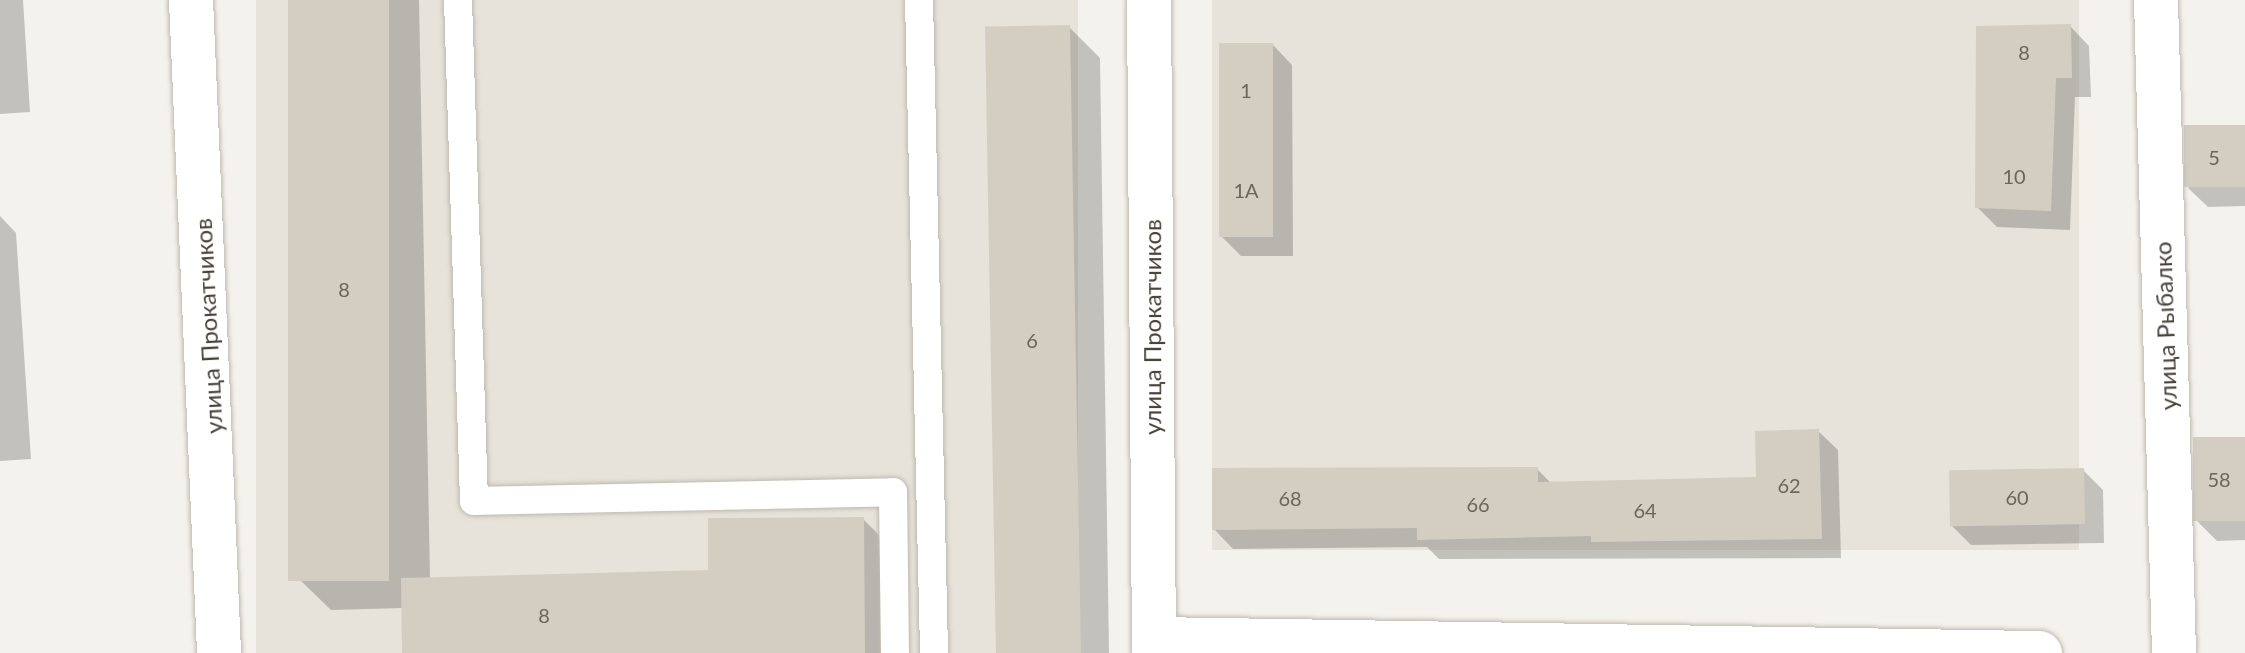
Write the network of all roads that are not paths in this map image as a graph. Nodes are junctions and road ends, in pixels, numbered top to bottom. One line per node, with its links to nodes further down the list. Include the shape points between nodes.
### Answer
1 (191, 0): 7 (street, улица Прокатчиков)
2 (458, 0): 8 (lane, via 474,501 893,492)
3 (919, 0): 9 (lane)
4 (1149, 0): 6 (street, улица Прокатчиков)
5 (2156, 0): 11 (street, улица Рыбалко)
6 (1154, 646): 10 (street)
7 (219, 653)
8 (895, 653)
9 (934, 653)
10 (2040, 653)
11 (2174, 653)

